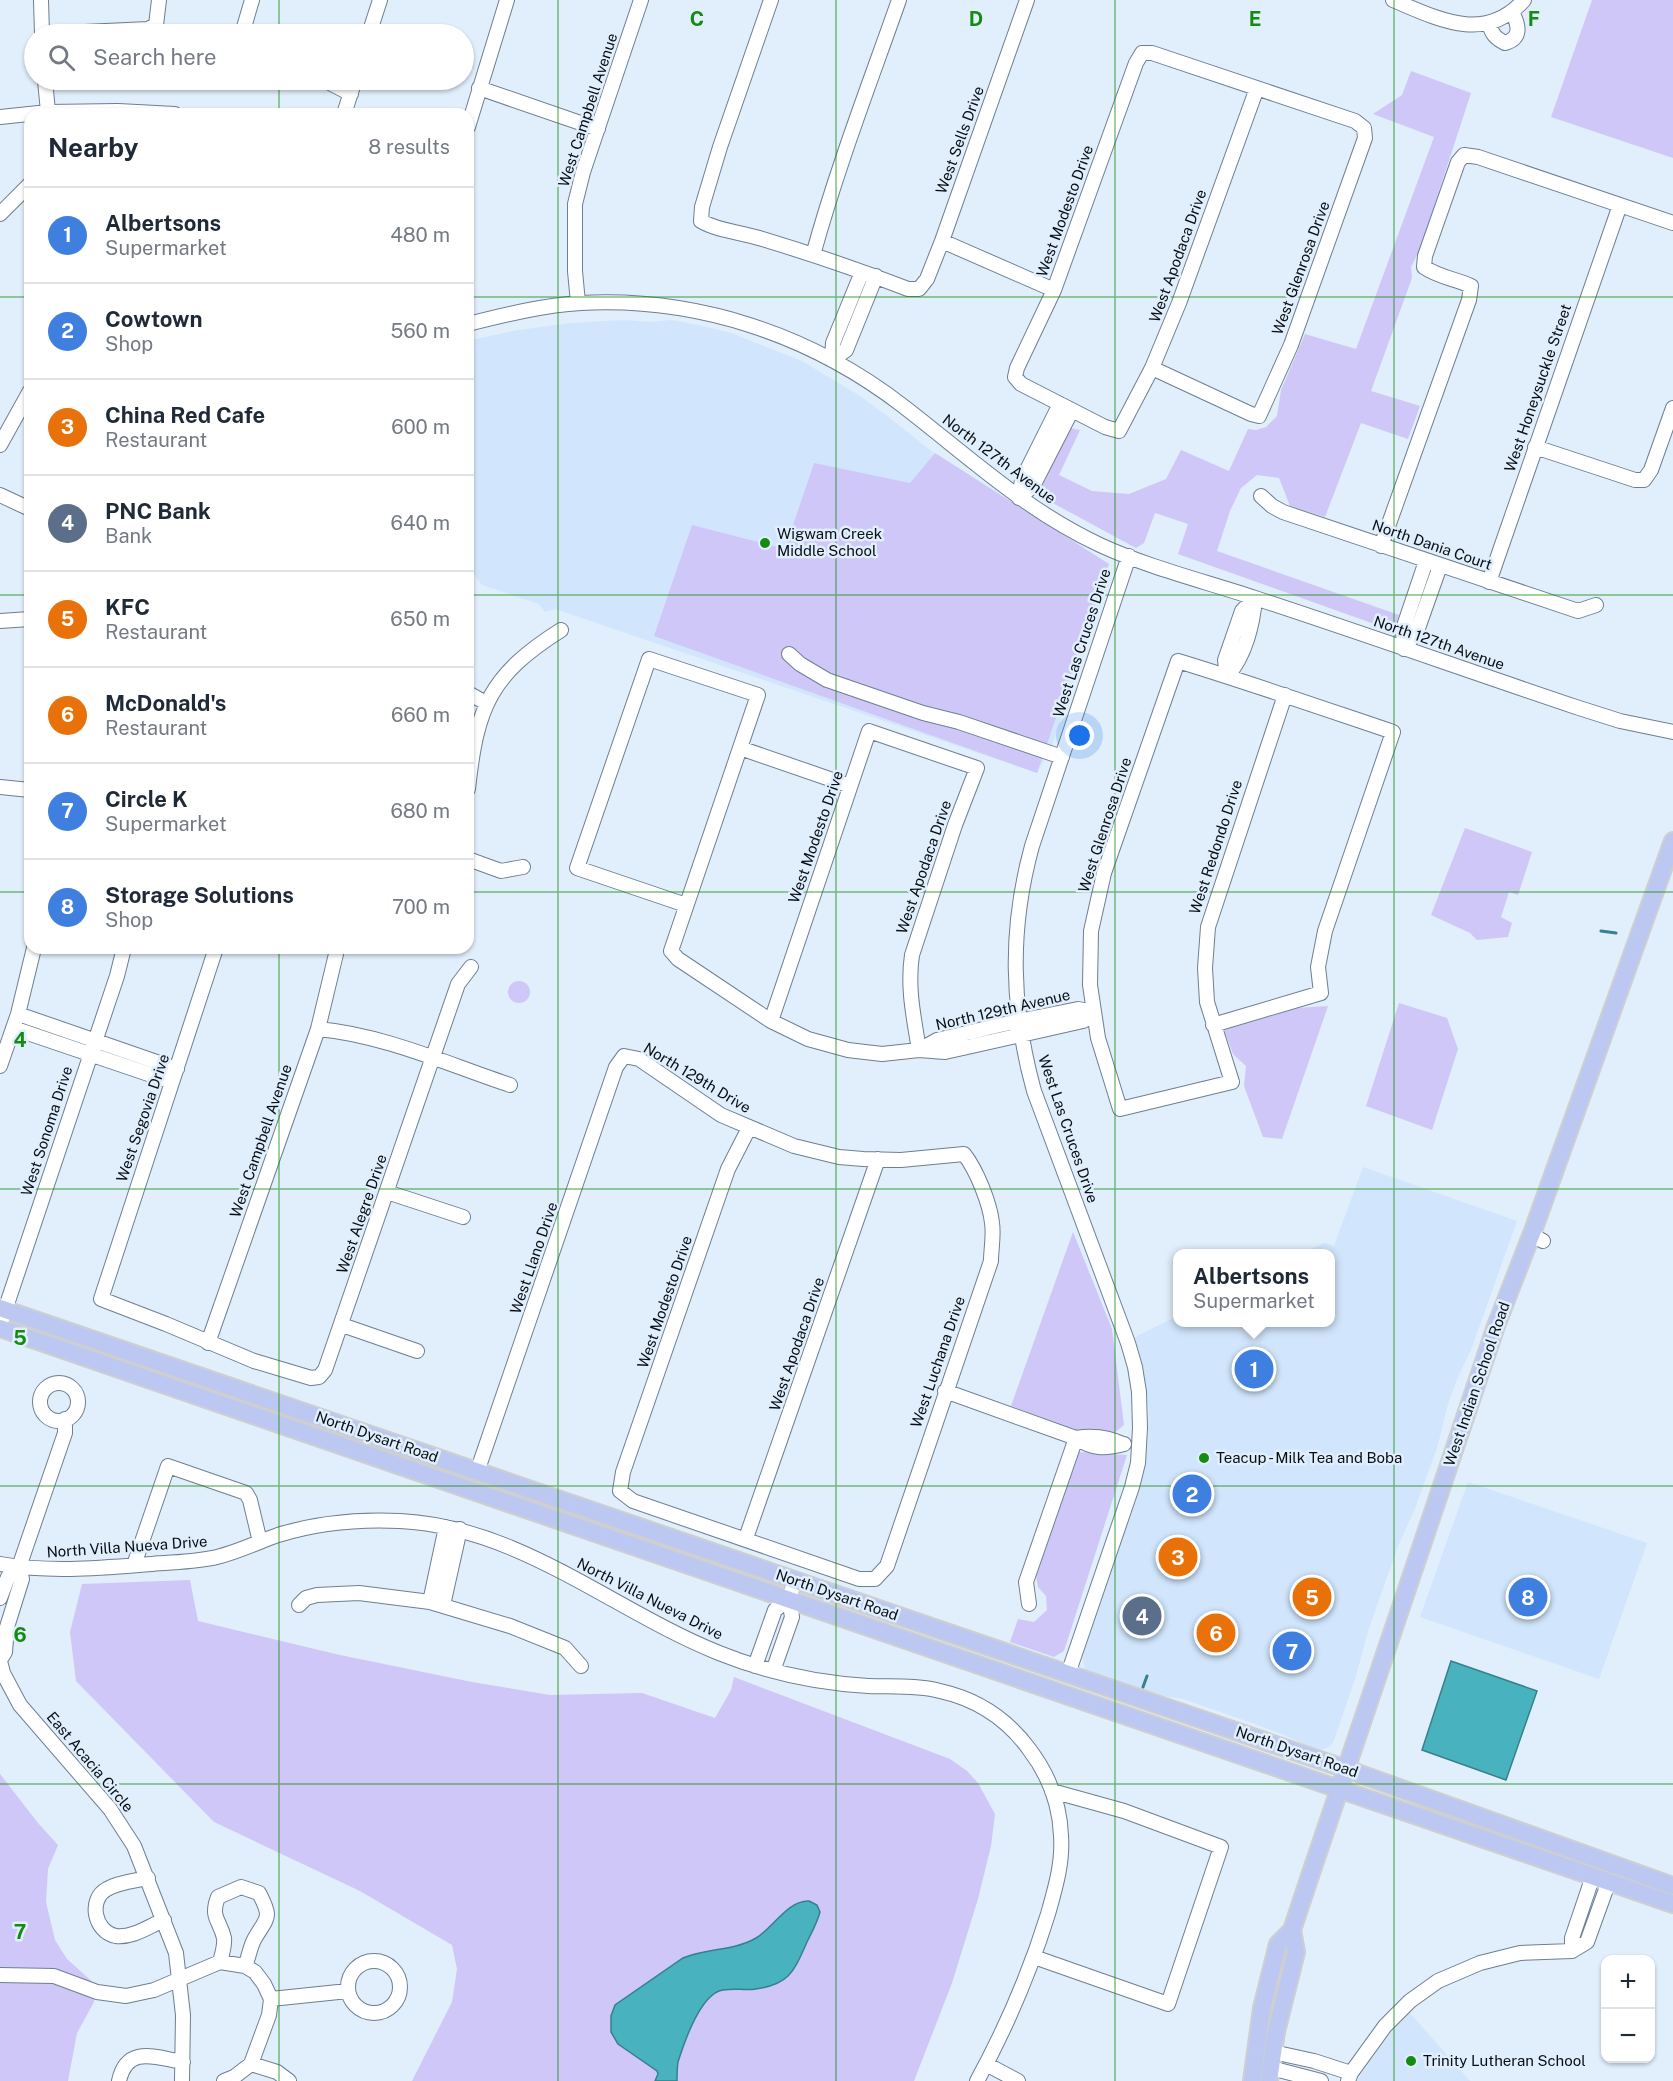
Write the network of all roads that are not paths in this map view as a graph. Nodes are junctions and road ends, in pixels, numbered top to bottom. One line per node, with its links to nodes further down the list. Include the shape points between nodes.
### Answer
1 (41, 0): 12 (street)
2 (159, 0): 13 (street)
3 (252, 0): 14 (street)
4 (380, 0): 15 (street)
5 (507, 0): 16 (street)
6 (641, 0): 27 (street, West Campbell Avenue)
7 (771, 0): 33 (street, via 720,147 701,220 710,226)
8 (899, 0): 33 (street, via 848,140)
9 (1027, 0): 32 (street, West Sells Drive)
10 (1393, 0): 11 (street, via 1462,24 1501,18)
11 (1524, 0)
12 (42, 24)
13 (156, 24)
14 (245, 24)
15 (372, 24)
16 (479, 88): 24 (street); 27 (street)
17 (1257, 88): 36 (street, West Modesto Drive, via 1152,52 1142,53); 40 (street, West Apodaca Drive); 40 (street, West Glenrosa Drive, via 1355,121 1364,128 1365,138 1291,345 1259,416)
18 (46, 90): 22 (street)
19 (343, 90): 21 (street)
20 (352, 90): 21 (street)
21 (351, 94): 23 (street)
22 (48, 108)
23 (346, 108)
24 (473, 108)
25 (24, 114): 26 (street)
26 (0, 117)
27 (598, 129): 37 (street, West Campbell Avenue, via 575,204)
28 (24, 190): 30 (street)
29 (1620, 205): 31 (street); 45 (street, West Honeysuckle Street); 50 (street, via 1478,157 1464,155 1458,162 1424,267 1471,286 1469,300)
30 (0, 214)
31 (1673, 223)
32 (942, 241): 35 (street, West Sells Drive, via 919,290); 36 (street)
33 (813, 255): 34 (street)
34 (862, 272): 35 (street); 39 (street, via 833,343)
35 (876, 276): 39 (street, via 846,350)
36 (1054, 290): 42 (street, West Modesto Drive, via 1015,377)
37 (578, 303): 38 (street, North 127th Avenue); 39 (street, North 127th Avenue, via 662,306 718,316 772,332)
38 (474, 323)
39 (832, 360): 48 (street, North 127th Avenue, via 901,405)
40 (1152, 368): 42 (street, West Apodaca Drive, via 1119,431)
41 (24, 402): 44 (street)
42 (1066, 407): 48 (street, via 1034,486)
43 (1673, 408): 45 (street, via 1644,480)
44 (0, 445)
45 (1535, 447): 54 (street, West Honeysuckle Street)
46 (0, 495): 49 (street)
47 (1262, 496): 50 (street, North Dania Court, via 1283,512)
48 (1019, 498): 51 (street, North 127th Avenue, via 1067,528)
49 (24, 506)
50 (1381, 546): 52 (street, North Dania Court)
51 (1129, 556): 55 (street, North 127th Avenue); 69 (street, West Las Cruces Drive)
52 (1426, 561): 53 (street, North Dania Court); 60 (street, via 1403,629)
53 (1440, 566): 54 (street, North Dania Court); 60 (street, via 1417,631)
54 (1489, 582): 56 (street, North Dania Court, via 1578,611)
55 (1255, 598): 60 (street, North 127th Avenue); 62 (street, via 1242,611 1225,660)
56 (1596, 605)
57 (24, 619): 58 (street)
58 (0, 621)
59 (561, 630): 65 (street, via 513,667)
60 (1404, 650): 66 (street, North 127th Avenue, via 1600,715)
61 (789, 654): 69 (street, via 827,680)
62 (1227, 676): 63 (street); 83 (street, West Glenrosa Drive, via 1178,661 1104,873 1091,931)
63 (1285, 695): 86 (street, West Redondo Drive, via 1208,927 1207,1002); 86 (street, via 1393,732 1325,931 1318,967 1321,993)
64 (474, 696): 65 (street)
65 (486, 703): 67 (street)
66 (1673, 732)
67 (474, 743)
68 (740, 748): 71 (street); 77 (street); 77 (street, via 758,695 649,659 577,868)
69 (1062, 757): 87 (street, West Las Cruces Drive, via 1032,846 1019,904 1014,948)
70 (977, 768): 71 (street, West Modesto Drive, via 869,731); 91 (street, West Apodaca Drive, via 912,955 910,1001)
71 (850, 786): 85 (street, West Modesto Drive)
72 (0, 787): 73 (street)
73 (24, 789)
74 (1673, 841): 130 (main road, West Indian School Road, via 1537,1238 1489,1346)
75 (474, 861): 76 (street, via 501,871)
76 (523, 867)
77 (686, 905): 85 (street, North 129th Avenue, via 671,951)
78 (33, 954): 84 (street)
79 (122, 954): 90 (street, West Sonoma Drive)
80 (214, 954): 95 (street, West Segovia Drive)
81 (336, 954): 89 (street, West Campbell Avenue)
82 (471, 967): 93 (street, West Alegre Drive, via 458,984)
83 (1094, 1012): 87 (street, North 129th Avenue, via 1083,1021); 96 (street, West Glenrosa Drive, via 1120,1109)
84 (18, 1014): 88 (street); 90 (street)
85 (771, 1021): 91 (street, North 129th Avenue, via 808,1039 848,1050 882,1054)
86 (1214, 1025): 96 (street, West Redondo Drive)
87 (1020, 1027): 91 (street, North 129th Avenue, via 945,1052); 110 (street, West Las Cruces Drive, via 1037,1100 1135,1367)
88 (13, 1028): 90 (street); 94 (street)
89 (318, 1029): 93 (street, via 373,1038); 105 (street, West Campbell Avenue)
90 (93, 1047): 95 (street); 103 (street, West Sonoma Drive)
91 (919, 1050)
92 (624, 1056): 98 (street, North 129th Drive, via 639,1059 721,1114); 111 (street, West Llano Drive, via 616,1067)
93 (433, 1059): 97 (street); 101 (street, West Alegre Drive)
94 (0, 1066)
95 (175, 1075): 105 (street, West Segovia Drive, via 101,1299)
96 (1232, 1082)
97 (510, 1085)
98 (749, 1128): 100 (street, North 129th Drive, via 794,1146 839,1157); 113 (street, West Modesto Drive, via 728,1169 623,1472 620,1491 633,1501)
99 (964, 1154): 100 (street, North 129th Drive); 107 (street, West Luchana Drive, via 981,1185 992,1223 991,1261)
100 (878, 1159): 113 (street, West Apodaca Drive)
101 (387, 1192): 102 (street); 104 (street, West Alegre Drive)
102 (463, 1217)
103 (1, 1318): 111 (main road, North Dysart Road); 120 (main road, North Dysart Road)
104 (342, 1325): 105 (street, West Alegre Drive, via 319,1377 254,1361); 106 (street)
105 (208, 1343)
106 (417, 1351)
107 (945, 1391): 109 (street); 113 (street, West Luchana Drive, via 887,1566 875,1579 859,1579)
108 (64, 1419): 117 (street, via 65,1433)
109 (1076, 1438): 110 (street, via 1087,1446 1110,1438); 122 (street, via 1026,1582)
110 (1139, 1446): 128 (street, West Las Cruces Drive, via 1132,1487)
111 (477, 1472): 118 (main road, North Dysart Road)
112 (453, 1528): 114 (street, North Villa Nueva Drive, via 403,1521 339,1523 294,1530); 121 (street); 126 (street, North Villa Nueva Drive, via 512,1547 680,1635)
113 (746, 1539)
114 (260, 1542): 116 (street, North Villa Nueva Drive, via 212,1558); 116 (street, via 246,1493 168,1466)
115 (0, 1564): 117 (street, North Villa Nueva Drive)
116 (134, 1565): 117 (street, North Villa Nueva Drive)
117 (19, 1567): 119 (street, via 8,1577); 124 (street, East Acacia Circle, via 22,1579)
118 (795, 1580): 120 (street); 128 (main road, North Dysart Road)
119 (0, 1598)
120 (789, 1599): 126 (street, via 775,1610); 127 (street, via 792,1617); 129 (main road, North Dysart Road)
121 (437, 1603): 123 (street, via 359,1593 317,1595); 125 (street, via 566,1648)
122 (1029, 1604)
123 (299, 1605)
124 (0, 1661): 133 (street, East Acacia Circle, via 20,1705 110,1809 134,1846)
125 (581, 1666)
126 (755, 1666): 127 (street, North Villa Nueva Drive)
127 (773, 1671): 132 (street, North Villa Nueva Drive, via 842,1684 936,1690 972,1701 1013,1730 1037,1760)
128 (1068, 1674): 129 (main road); 130 (main road, North Dysart Road)
129 (1062, 1694): 131 (main road, North Dysart Road)
130 (1346, 1769): 131 (main road, West Indian School Road); 135 (main road, North Dysart Road)
131 (1340, 1789): 134 (main road, North Dysart Road); 138 (main road, West Indian School Road)
132 (1052, 1791): 139 (street, North Villa Nueva Drive, via 1061,1833 1060,1863); 139 (street, via 1135,1814 1221,1848 1168,2004)
133 (148, 1878): 137 (street, East Acacia Circle); 137 (street, via 105,1890 95,1912 98,1924 115,1936 134,1934)
134 (1601, 1878): 136 (main road, North Dysart Road); 150 (street, via 1572,1938 1572,1951 1520,1953 1480,1963 1437,1981 1385,2025)
135 (1673, 1886)
136 (1673, 1904)
137 (164, 1920): 143 (street, East Acacia Circle, via 176,1953)
138 (1292, 1930): 149 (main road, West Indian School Road, via 1296,1952); 157 (main road, West Indian School Road, via 1278,1944 1262,2008)
139 (1034, 1957): 148 (street, North Villa Nueva Drive)
140 (220, 1962): 141 (street); 141 (street, via 224,1939 214,1909 218,1897 241,1887 260,1893 268,1909 265,1925 254,1939); 143 (street)
141 (245, 1966): 145 (street, via 255,1972)
142 (0, 1975): 143 (street, via 54,1976 97,1992 126,1996 154,1990)
143 (179, 1978): 146 (street, East Acacia Circle)
144 (348, 1991): 145 (street)
145 (271, 1999): 147 (street)
146 (183, 2062): 152 (street, via 147,2055 132,2059 122,2070); 153 (street, East Acacia Circle)
147 (251, 2064): 151 (street); 154 (street, via 277,2072)
148 (986, 2064): 155 (street, North Villa Nueva Drive); 156 (street)
149 (1271, 2067): 150 (street, via 1314,2061); 158 (street)
150 (1350, 2077)
151 (231, 2080)
152 (119, 2081)
153 (182, 2081)
154 (289, 2081)
155 (977, 2081)
156 (1018, 2081)
157 (1252, 2081)
158 (1321, 2081)

